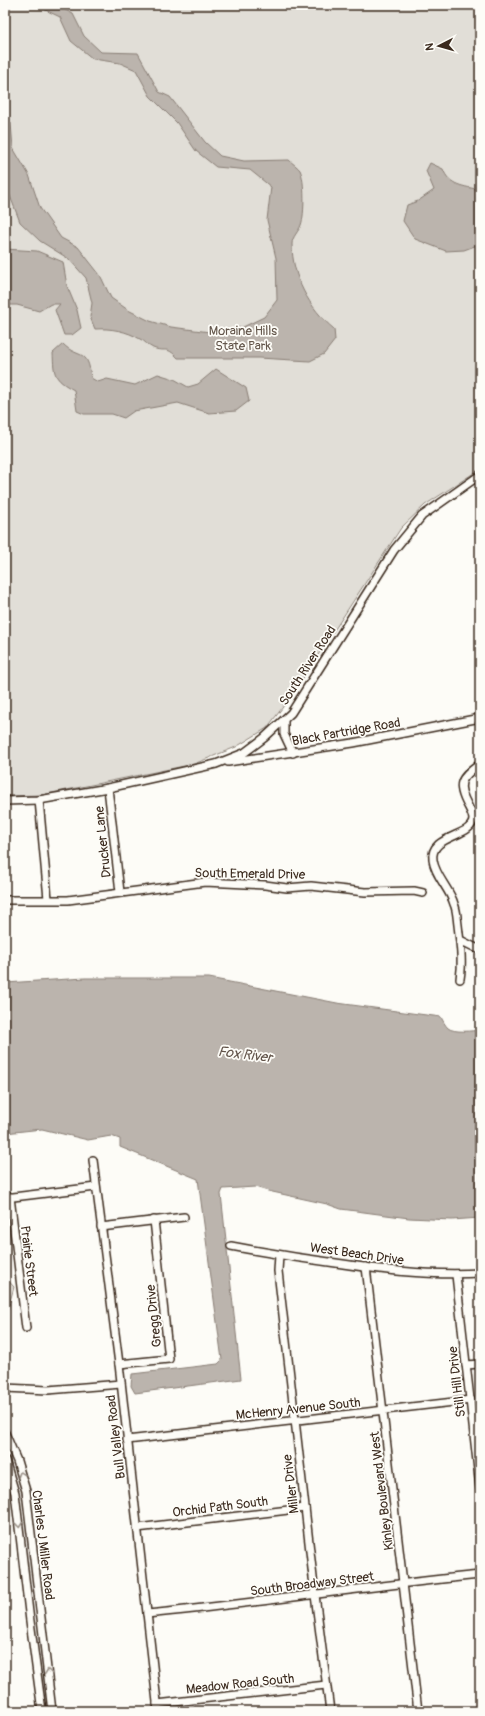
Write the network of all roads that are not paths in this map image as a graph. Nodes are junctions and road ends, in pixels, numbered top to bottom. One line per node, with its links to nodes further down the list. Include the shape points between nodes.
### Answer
1 (480, 475): 3 (street, South River Road, via 422,516 394,550 291,713)
2 (480, 718): 4 (street, Black Partridge Road)
3 (284, 720): 4 (street, via 284,734); 5 (street, South River Road, via 244,753)
4 (293, 753): 5 (street, Black Partridge Road)
5 (216, 764): 7 (street, South River Road)
6 (480, 764): 14 (street, via 466,774 461,783 462,795 472,814 473,821 470,827 438,844 434,850 433,860 454,904)
7 (108, 788): 8 (street, South River Road); 10 (street, Drucker Lane)
8 (38, 800): 9 (street, South River Road); 12 (street)
9 (5, 801)
10 (120, 892): 11 (street, South Emerald Drive, via 205,882 287,888 312,886 365,892 414,891); 12 (street, South Emerald Drive, via 68,900)
11 (423, 894)
12 (48, 899): 13 (street, South Emerald Drive)
13 (5, 900)
14 (460, 940): 15 (street); 16 (street)
15 (480, 950)
16 (460, 979)
17 (93, 1160): 18 (street, Bull Valley Road)
18 (96, 1187): 19 (street); 22 (street, Bull Valley Road)
19 (8, 1198): 28 (street, Prairie Street)
20 (184, 1217): 21 (street)
21 (154, 1220): 22 (street); 29 (street, Gregg Drive, via 169,1359)
22 (101, 1227): 29 (street, Bull Valley Road)
23 (231, 1246): 24 (street, West Beach Drive)
24 (279, 1255): 25 (street, West Beach Drive); 36 (street, Miller Drive, via 278,1271)
25 (366, 1267): 27 (street, West Beach Drive); 35 (street, Kinley Boulevard West)
26 (480, 1273): 27 (street, West Beach Drive)
27 (456, 1275): 31 (street, Still Hill Drive)
28 (26, 1328)
29 (118, 1364): 32 (street, Bull Valley Road)
30 (480, 1364): 31 (street)
31 (466, 1365): 34 (street, Still Hill Drive)
32 (121, 1384): 33 (street, via 48,1390); 38 (street, Bull Valley Road)
33 (5, 1388)
34 (471, 1400): 35 (street, McHenry Avenue South); 39 (street, Still Hill Drive)
35 (383, 1411): 36 (street, McHenry Avenue South); 45 (street, Kinley Boulevard West)
36 (295, 1420): 38 (street, McHenry Avenue South); 42 (street, Miller Drive)
37 (5, 1433): 51 (street, Charles J Miller Road, one-way to 37, via 26,1491)
38 (127, 1440): 43 (street, Bull Valley Road)
39 (478, 1454): 41 (street, Still Hill Drive)
40 (5, 1460): 50 (street, Charles J Miller Road, one-way to 50, via 16,1493)
41 (480, 1488)
42 (305, 1508): 43 (street, Orchid Path South); 46 (street, Miller Drive)
43 (137, 1528): 47 (street, Bull Valley Road)
44 (480, 1575): 45 (street, South Broadway Street)
45 (404, 1583): 46 (street, South Broadway Street); 53 (street, Kinley Boulevard West)
46 (315, 1595): 47 (street, South Broadway Street); 48 (street, Miller Drive)
47 (147, 1614): 49 (street, Bull Valley Road)
48 (326, 1685): 49 (street, Meadow Road South); 52 (street, Miller Drive)
49 (157, 1708)
50 (42, 1711)
51 (52, 1711)
52 (330, 1711)
53 (418, 1711)

